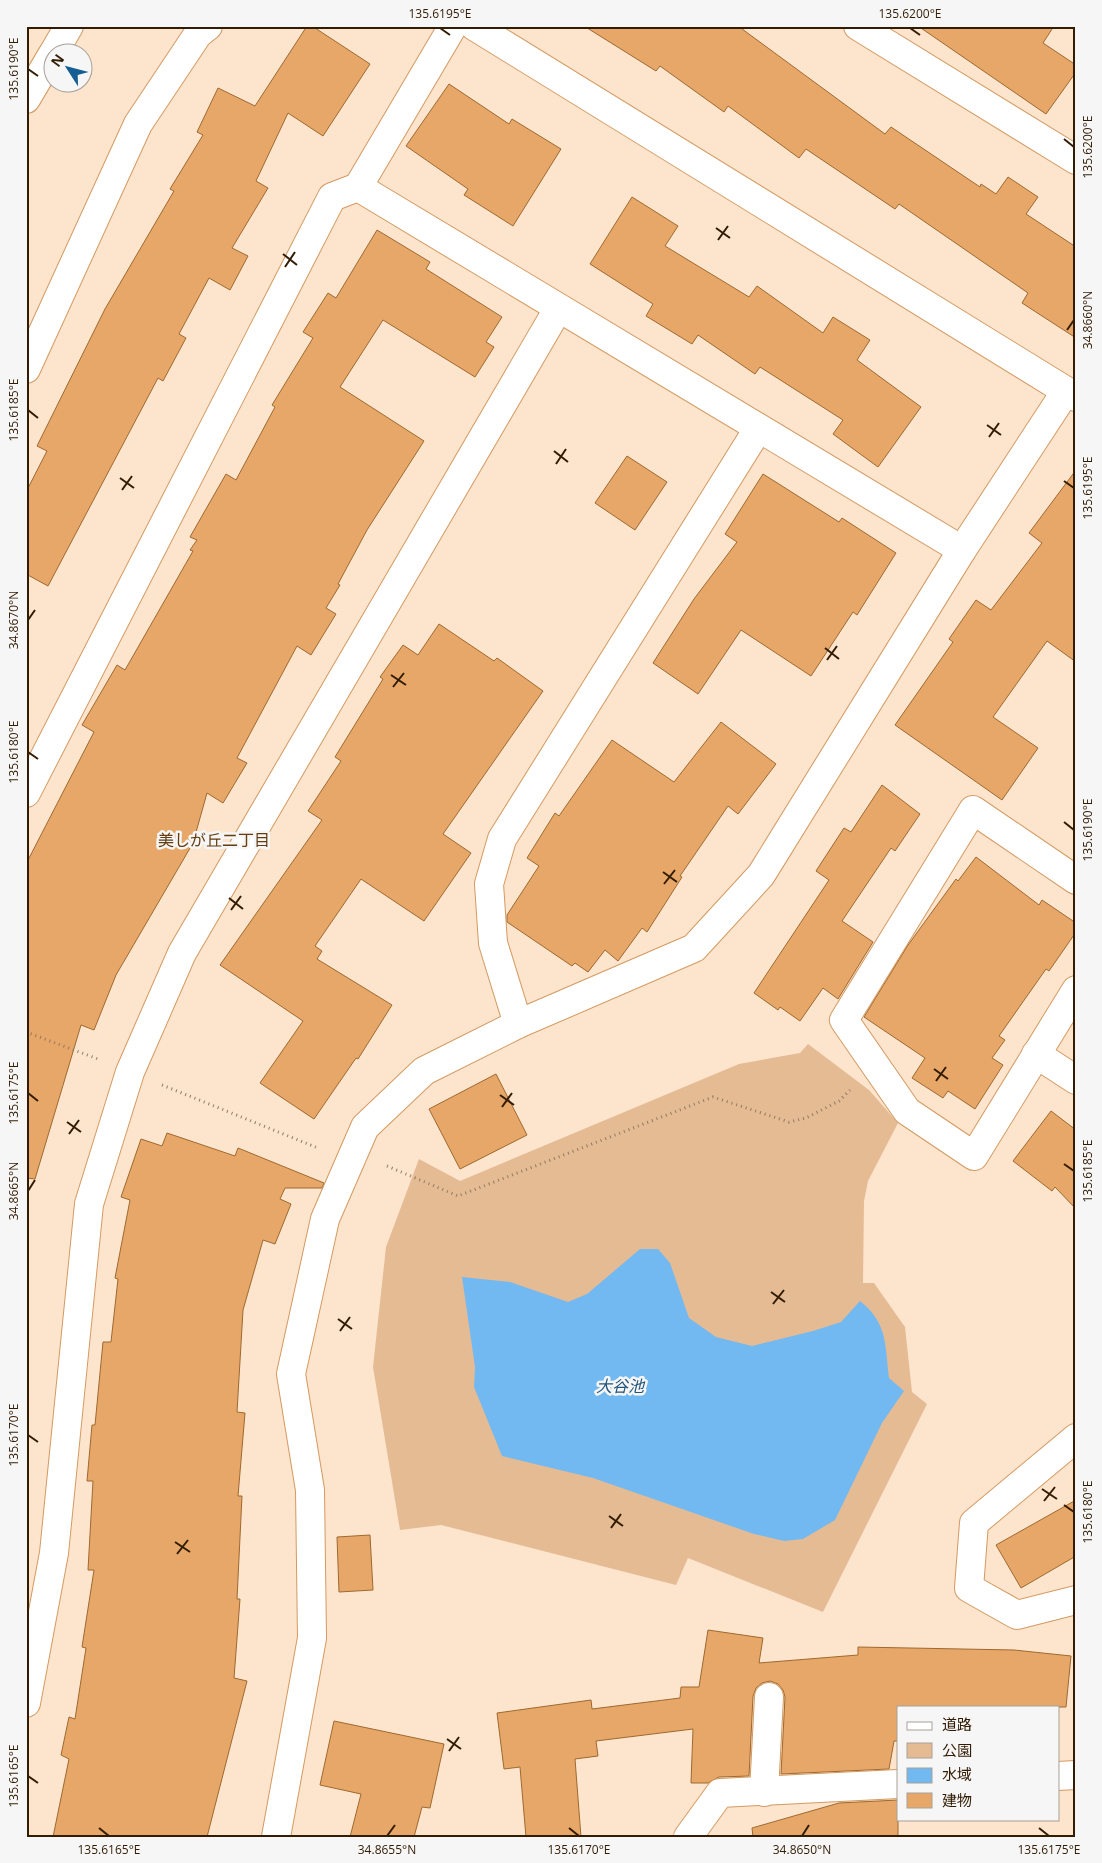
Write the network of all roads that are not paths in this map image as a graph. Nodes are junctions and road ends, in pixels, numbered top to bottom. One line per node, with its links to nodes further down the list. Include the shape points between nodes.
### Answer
1 (69, 26): 6 (main road)
2 (208, 26): 12 (main road, via 198,34 138,124)
3 (453, 26): 10 (main road)
4 (474, 26): 13 (main road)
5 (858, 26): 9 (main road)
6 (60, 42)
7 (42, 72): 8 (main road)
8 (26, 98)
9 (1075, 158)
10 (358, 187): 11 (main road); 16 (main road, via 332,197)
11 (558, 309): 14 (main road); 25 (main road, via 182,953 130,1072 89,1204 54,1553)
12 (26, 369)
13 (1071, 394): 15 (main road)
14 (758, 429): 15 (main road); 19 (main road, via 502,839 489,884 493,943)
15 (962, 550): 19 (main road, via 761,875 694,948)
16 (26, 793)
17 (1076, 880): 20 (main road, via 973,810 844,1020 908,1110 974,1156)
18 (1076, 990): 20 (main road)
19 (518, 1024): 30 (main road, via 424,1071 365,1127 325,1219 291,1374 310,1490 312,1638)
20 (1036, 1054): 21 (main road)
21 (1076, 1080)
22 (1076, 1438): 23 (main road, via 974,1523 969,1588 1017,1615)
23 (1076, 1600)
24 (769, 1697): 29 (main road)
25 (26, 1703)
26 (1076, 1775): 27 (main road)
27 (1060, 1776)
28 (897, 1784): 29 (main road)
29 (764, 1792): 31 (main road, via 720,1793)
30 (276, 1837)
31 (688, 1837)

